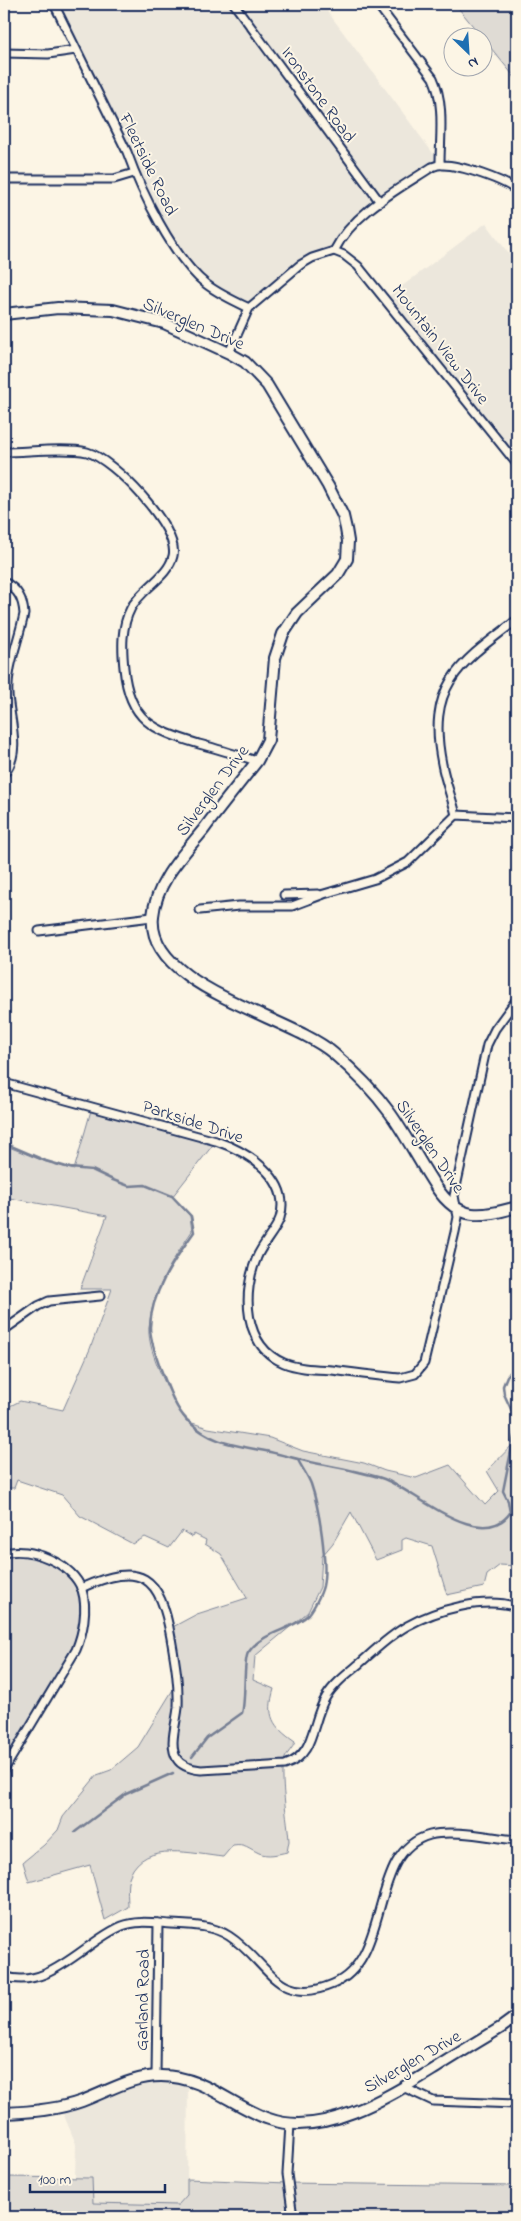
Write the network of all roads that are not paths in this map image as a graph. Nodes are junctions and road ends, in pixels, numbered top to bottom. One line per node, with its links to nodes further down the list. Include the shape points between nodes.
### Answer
1 (54, 4): 4 (street, Fleetside Road)
2 (234, 4): 10 (street, Ironstone Road)
3 (377, 4): 6 (street, via 437,87)
4 (76, 50): 5 (street, via 48,54); 7 (street, Fleetside Road)
5 (4, 53)
6 (440, 164): 9 (street, via 498,180); 10 (street)
7 (134, 173): 8 (street, via 114,179); 12 (street, Fleetside Road, via 162,226 194,272 225,297)
8 (4, 180)
9 (517, 191)
10 (380, 202): 11 (street, via 352,225)
11 (334, 251): 12 (street, via 300,266); 16 (street, Mountain View Drive, via 358,266)
12 (250, 308): 14 (street)
13 (4, 314): 14 (street, Silverglen Drive, via 58,308 113,310 164,324)
14 (229, 353): 19 (street, Silverglen Drive, via 254,370 278,402 336,500 348,542 347,559 341,570 297,613 283,634 275,658 268,740)
15 (4, 452): 19 (street, via 88,453 104,461 133,487 165,527 174,546 171,562 135,601 126,619 123,659 125,681 132,702 143,718 163,733)
16 (517, 464)
17 (4, 582): 20 (street, via 16,590 24,614 9,676 13,753 11,765)
18 (517, 620): 21 (street, via 474,654 454,676 440,701 439,744)
19 (257, 761): 26 (street, Silverglen Drive, via 173,868 157,897)
20 (4, 774)
21 (456, 815): 22 (street); 23 (street, via 399,868 375,879)
22 (517, 818)
23 (324, 894): 24 (street); 25 (street, via 287,908 239,906)
24 (284, 895)
25 (200, 910)
26 (152, 917): 27 (street); 31 (street, Silverglen Drive, via 158,942 169,960 181,970 250,1011 308,1036 342,1061 390,1113 444,1199)
27 (39, 931)
28 (517, 999): 31 (street, via 495,1029 482,1059)
29 (4, 1083): 31 (street, Parkside Drive, via 216,1141 242,1151 267,1171 279,1194 280,1216 254,1264 249,1320 252,1332 262,1347 272,1356 295,1367 400,1378 415,1374 420,1369 455,1232 458,1217)
30 (517, 1207): 31 (street, Silverglen Drive, via 476,1215)
31 (454, 1208)
32 (100, 1296): 33 (street, via 49,1301)
33 (4, 1330)
34 (4, 1553): 35 (street, via 20,1551 43,1556 65,1569)
35 (81, 1588): 36 (street, via 114,1577 132,1575 148,1580 156,1588 165,1608 177,1675 174,1751 181,1763 201,1770 294,1762 306,1752 326,1698 336,1685 392,1636 426,1617 471,1604); 37 (street, via 83,1622 76,1650)
36 (517, 1607)
37 (4, 1770)
38 (517, 1840): 39 (street, via 444,1833 413,1842 404,1850 392,1871 370,1938 358,1962 342,1980 326,1987 301,1990 284,1986 266,1973 228,1935 202,1926)
39 (158, 1923): 40 (street, via 120,1927 47,1973 21,1978); 42 (street, Garland Road)
40 (4, 1976)
41 (517, 2016): 43 (street, Silverglen Drive)
42 (156, 2076): 45 (street, Silverglen Drive, via 134,2080 60,2107); 46 (street, Silverglen Drive, via 178,2077 203,2085 267,2118)
43 (405, 2088): 44 (street, via 433,2100); 46 (street, Silverglen Drive, via 366,2107 331,2118 309,2124)
44 (517, 2104)
45 (4, 2113)
46 (290, 2124): 47 (street, via 287,2174)
47 (293, 2217)

